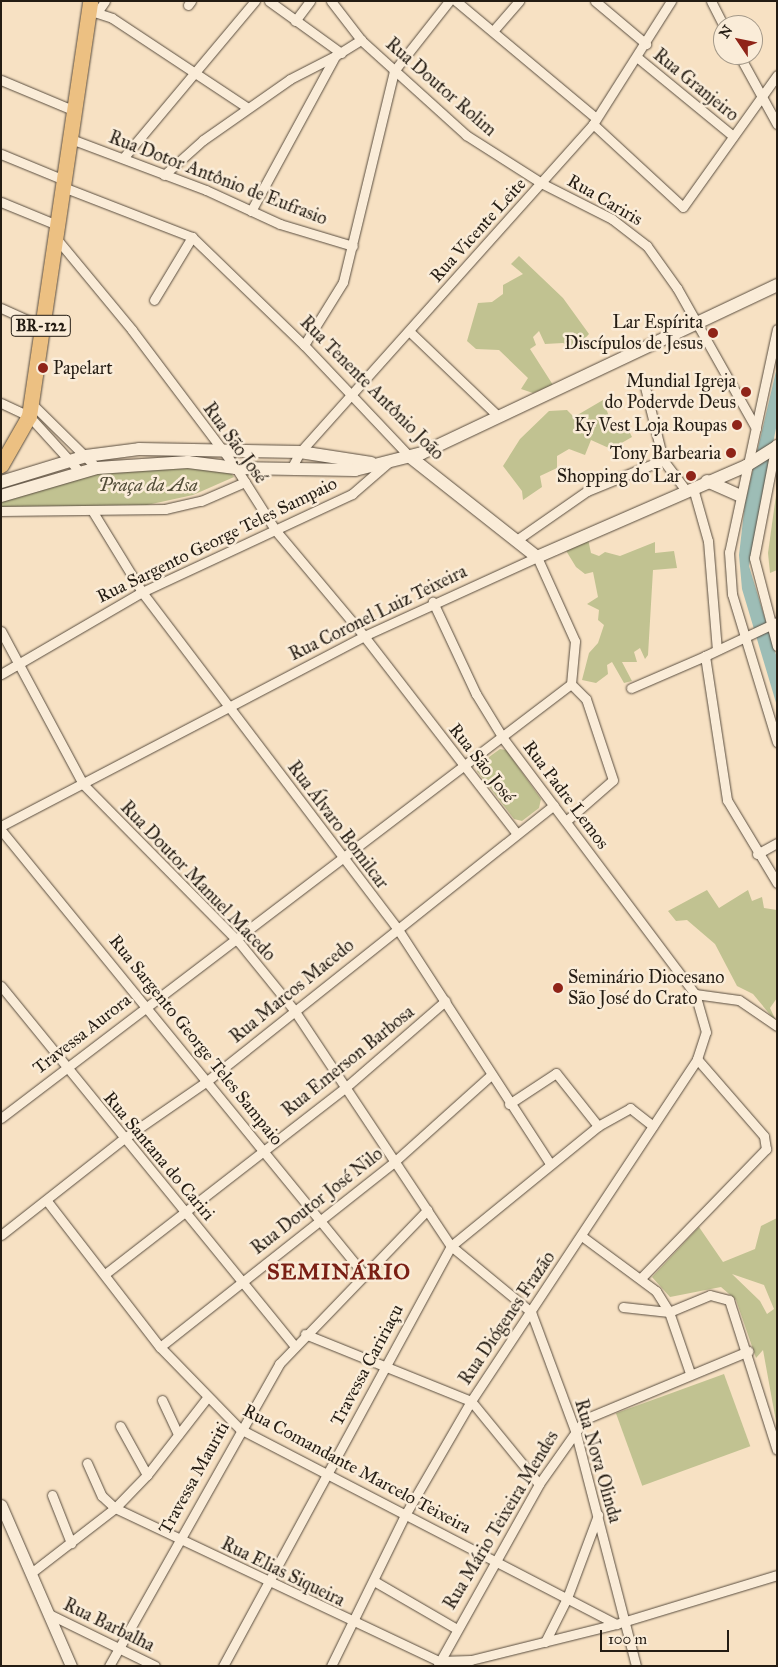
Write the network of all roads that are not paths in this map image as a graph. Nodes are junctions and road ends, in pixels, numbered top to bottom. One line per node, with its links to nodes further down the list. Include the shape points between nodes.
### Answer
1 (106, 1): 12 (street)
2 (255, 1): 21 (street)
3 (269, 1): 14 (street)
4 (310, 1): 14 (street)
5 (330, 1): 16 (street, Rua Doutor Rolim)
6 (449, 1): 22 (street)
7 (456, 1): 15 (street)
8 (519, 1): 15 (street)
9 (595, 1): 17 (street)
10 (670, 1): 17 (street, Rua Vicente Leite)
11 (711, 1): 13 (street)
12 (92, 7): 21 (street); 27 (highway, BR-122)
13 (718, 15)
14 (295, 21): 18 (street)
15 (493, 31): 28 (street)
16 (361, 40): 18 (street); 22 (street, Rua Doutor Rolim)
17 (646, 44): 19 (street, Rua Vicente Leite)
18 (338, 54): 26 (street, via 290,79); 38 (street)
19 (638, 58): 28 (street, Rua Vicente Leite); 30 (street, Rua Granjeiro)
20 (745, 65): 25 (street)
21 (194, 71): 26 (street); 33 (street)
22 (394, 71): 36 (street, Rua Doutor Rolim, via 466,134); 41 (street)
23 (777, 75): 25 (street)
24 (1, 80): 27 (street)
25 (762, 97): 29 (street); 30 (street)
26 (248, 108): 34 (street)
27 (75, 111): 31 (highway, BR-122)
28 (594, 121): 30 (street, via 682,206); 36 (street, Rua Vicente Leite)
29 (777, 124)
30 (733, 136)
31 (71, 139): 33 (street, Rua Dotor Antônio de Eufrasio); 35 (highway, BR-122)
32 (1, 154): 35 (street, Rua Tenente Antônio João)
33 (124, 157): 34 (street, Rua Dotor Antônio de Eufrasio)
34 (164, 175): 38 (street, Rua Dotor Antônio de Eufrasio)
35 (63, 184): 39 (highway, BR-122); 40 (street, Rua Tenente Antônio João)
36 (542, 184): 45 (street, Rua Cariris, via 595,209 648,246); 48 (street, Rua Vicente Leite)
37 (1, 202): 39 (street)
38 (251, 211): 41 (street, Rua Dotor Antônio de Eufrasio)
39 (56, 231): 46 (highway, BR-122); 57 (street, Rua São José)
40 (192, 238): 43 (street); 49 (street, Rua Tenente Antônio João)
41 (354, 246): 49 (street, via 337,295)
42 (777, 285): 45 (main road)
43 (154, 300)
44 (1, 308): 46 (street)
45 (696, 323): 54 (main road); 55 (street, Rua Cariris)
46 (41, 326): 53 (highway, BR-122)
47 (777, 328): 55 (street)
48 (409, 331): 51 (street, Rua Vicente Leite); 54 (street)
49 (304, 345): 51 (street, Rua Tenente Antônio João)
50 (644, 383): 61 (street)
51 (354, 396): 58 (street, Rua Vicente Leite); 60 (street, Rua Tenente Antônio João)
52 (1, 403): 53 (street)
53 (30, 410): 59 (street); 62 (street); 65 (highway, BR-122)
54 (498, 416): 60 (main road)
55 (756, 428): 66 (street)
56 (776, 445): 66 (main road, Rua Coronel Luiz Teixeira); 84 (street, via 754,558)
57 (224, 452): 58 (main road); 59 (main road, via 139,449); 69 (street, Rua São José)
58 (300, 452): 64 (main road); 67 (street, Rua Vicente Leite)
59 (86, 456): 62 (main road); 68 (street)
60 (410, 456): 63 (main road); 80 (main road, Rua Tenente Antônio João)
61 (663, 460): 74 (street); 80 (street, via 587,491)
62 (69, 461): 70 (street); 72 (main road)
63 (390, 461): 64 (main road); 79 (street, Rua Sargento George Teles Sampaio, via 364,486)
64 (371, 463): 67 (main road, via 355,470)
65 (1, 465)
66 (746, 466): 71 (main road, Rua Coronel Luiz Teixeira); 76 (street)
67 (292, 467): 69 (main road)
68 (97, 468): 69 (main road, via 188,462); 70 (main road)
69 (236, 468): 73 (street, Rua São José)
70 (80, 472): 75 (main road)
71 (707, 481): 74 (main road, Rua Coronel Luiz Teixeira); 76 (main road)
72 (1, 482)
73 (244, 482): 78 (street, via 181,506); 79 (street, Rua São José)
74 (689, 488): 81 (main road, Rua Coronel Luiz Teixeira); 89 (street, via 708,540)
75 (1, 496)
76 (740, 496): 87 (street, via 729,552 729,580)
77 (1, 511): 78 (street)
78 (93, 512): 82 (street, Rua Álvaro Bomilcar)
79 (276, 531): 82 (street, Rua Sargento George Teles Sampaio); 86 (street, Rua São José)
80 (518, 539): 81 (main road, Rua Tenente Antônio João)
81 (537, 557): 83 (street, Rua Coronel Luiz Teixeira); 93 (street, Rua Tenente Antônio João, via 575,642)
82 (142, 592): 91 (street, Rua Sargento George Teles Sampaio); 95 (street, Rua Álvaro Bomilcar)
83 (433, 602): 86 (street, Rua Coronel Luiz Teixeira); 96 (street, Rua Padre Lemos, via 476,694)
84 (774, 624): 87 (street); 88 (street)
85 (1, 631): 91 (street, Rua Doutor Manuel Macedo)
86 (364, 636): 95 (street, Rua Coronel Luiz Teixeira); 98 (street, Rua São José)
87 (745, 637): 89 (street); 97 (street)
88 (777, 646)
89 (717, 650): 90 (street)
90 (706, 656): 94 (street); 106 (street, via 723,789)
91 (18, 665): 92 (street, Rua Sargento George Teles Sampaio); 99 (street, Rua Doutor Manuel Macedo)
92 (1, 674)
93 (571, 684): 96 (street, Travessa Aurora); 101 (street, via 586,699 613,780)
94 (631, 688)
95 (230, 709): 99 (street, Rua Coronel Luiz Teixeira); 107 (street, Rua Álvaro Bomilcar)
96 (503, 738): 98 (street, Travessa Aurora); 100 (street, Rua Padre Lemos)
97 (777, 742)
98 (465, 768): 104 (street, Rua São José); 107 (street, Travessa Aurora)
99 (82, 784): 102 (street, Rua Coronel Luiz Teixeira); 110 (street, Rua Doutor Manuel Macedo)
100 (554, 805): 101 (street, Rua Padre Lemos); 104 (street, Rua Marcos Macedo)
101 (566, 821): 112 (street, Rua Padre Lemos)
102 (1, 826)
103 (1, 830): 114 (street, Rua Sargento George Teles Sampaio)
104 (516, 833): 109 (street, Rua Marcos Macedo)
105 (777, 843): 106 (street)
106 (757, 854): 108 (street)
107 (342, 860): 109 (street, Rua Álvaro Bomilcar); 110 (street, Travessa Aurora)
108 (777, 883)
109 (397, 928): 113 (street, Rua Álvaro Bomilcar); 115 (street, Rua Marcos Macedo)
110 (238, 941): 114 (street, Travessa Aurora); 115 (street, Rua Doutor Manuel Macedo)
111 (1, 986): 118 (street, Rua Santana do Cariri)
112 (695, 994): 116 (street, via 739,1000); 117 (street, Rua Diógenes Frazão, via 706,1032)
113 (445, 1001): 119 (street, Rua Álvaro Bomilcar); 121 (street, Rua Emerson Barbosa)
114 (145, 1005): 118 (street, Travessa Aurora); 120 (street, Rua Sargento George Teles Sampaio)
115 (294, 1010): 120 (street, Rua Marcos Macedo); 121 (street, Rua Doutor Manuel Macedo)
116 (777, 1026)
117 (697, 1059): 125 (street, Rua Diógenes Frazão); 139 (street, via 767,1145 761,1157)
118 (66, 1067): 123 (street, Travessa Aurora); 126 (street, Rua Santana do Cariri)
119 (490, 1076): 122 (street, Rua Álvaro Bomilcar); 128 (street, Rua Doutor José Nilo)
120 (206, 1081): 126 (street, Rua Marcos Macedo); 127 (street, Rua Sargento George Teles Sampaio)
121 (345, 1088): 127 (street, Rua Emerson Barbosa); 128 (street, Rua Doutor Manuel Macedo)
122 (509, 1104): 124 (street, via 550,1074 561,1078); 129 (street, Rua Álvaro Bomilcar)
123 (2, 1116)
124 (598, 1126): 125 (street, Travessa Caririaçu, via 628,1108); 129 (street, Travessa Caririaçu)
125 (654, 1126): 135 (street, Rua Diógenes Frazão)
126 (123, 1139): 130 (street, Rua Marcos Macedo); 132 (street, Rua Santana do Cariri)
127 (263, 1150): 132 (street, Rua Emerson Barbosa); 133 (street, Rua Sargento George Teles Sampaio)
128 (394, 1162): 131 (street, Rua Doutor Manuel Macedo); 133 (street, Rua Doutor José Nilo)
129 (550, 1164): 136 (street, Travessa Caririaçu)
130 (47, 1201): 134 (street, Rua Marcos Macedo); 138 (street, Rua Comandante Marcelo Teixeira)
131 (427, 1210): 136 (street, Rua Doutor Manuel Macedo); 137 (street, Travessa Mauriti)
132 (185, 1212): 138 (street, Rua Emerson Barbosa); 140 (street, Rua Santana do Cariri)
133 (320, 1219): 137 (street, Rua Sargento George Teles Sampaio); 140 (street, Rua Doutor José Nilo)
134 (1, 1235)
135 (583, 1237): 139 (street); 142 (street, Rua Diógenes Frazão)
136 (452, 1246): 142 (street, Rua Doutor Manuel Macedo); 148 (street, Travessa Caririaçu)
137 (362, 1272): 144 (street, Travessa Mauriti)
138 (105, 1274): 146 (street, Rua Comandante Marcelo Teixeira)
139 (641, 1278): 143 (street)
140 (242, 1282): 145 (street, Rua Santana do Cariri); 146 (street, Rua Doutor José Nilo)
141 (624, 1307): 143 (street)
142 (531, 1312): 152 (street, Rua Diógenes Frazão); 155 (street, Rua Nova Olinda)
143 (669, 1312): 147 (street, via 716,1294 731,1303); 149 (street)
144 (305, 1334): 145 (street, Travessa Mauriti); 148 (street)
145 (294, 1344): 154 (street, Travessa Mauriti)
146 (160, 1347): 150 (street, Rua Comandante Marcelo Teixeira)
147 (748, 1351): 149 (street, Rua Mário Teixeira Mendes); 157 (street)
148 (385, 1364): 152 (street); 159 (street, Travessa Caririaçu)
149 (690, 1373): 155 (street, Rua Mário Teixeira Mendes, via 596,1413)
150 (206, 1399): 154 (street, Rua Comandante Marcelo Teixeira); 156 (street)
151 (162, 1400): 156 (street)
152 (471, 1401): 161 (street); 165 (street, Rua Diógenes Frazão)
153 (120, 1426): 160 (street)
154 (240, 1429): 159 (street, Rua Comandante Marcelo Teixeira); 167 (street, Travessa Mauriti)
155 (575, 1430): 161 (street, Rua Mário Teixeira Mendes); 166 (street, Rua Nova Olinda)
156 (178, 1435): 160 (street)
157 (777, 1450)
158 (87, 1463): 164 (street, Rua Elias Siqueira, via 102,1496)
159 (327, 1475): 165 (street, Rua Comandante Marcelo Teixeira); 173 (street, Travessa Caririaçu)
160 (147, 1476): 164 (street)
161 (539, 1484): 169 (street, Rua Mário Teixeira Mendes)
162 (52, 1495): 168 (street)
163 (1, 1505): 170 (street)
164 (115, 1508): 167 (street, Rua Elias Siqueira); 168 (street)
165 (405, 1515): 169 (street, Rua Comandante Marcelo Teixeira); 172 (street, Rua Diógenes Frazão)
166 (598, 1515): 174 (street); 177 (street, Rua Nova Olinda)
167 (178, 1540): 173 (street, Rua Elias Siqueira); 180 (street, Travessa Mauriti)
168 (70, 1543): 170 (street)
169 (495, 1560): 174 (street, Rua Comandante Marcelo Teixeira); 178 (street, Rua Mário Teixeira Mendes)
170 (32, 1573): 175 (street)
171 (777, 1575): 177 (street)
172 (374, 1581): 176 (street, Rua Diógenes Frazão); 178 (street)
173 (269, 1584): 176 (street, Rua Elias Siqueira); 186 (street, Travessa Caririaçu)
174 (567, 1598): 177 (street, Rua Comandante Marcelo Teixeira); 179 (street)
175 (49, 1614): 180 (street, Rua Barbalha); 183 (street)
176 (352, 1623): 182 (street, Rua Elias Siqueira); 187 (street, Rua Diógenes Frazão)
177 (621, 1623): 179 (street); 188 (street, Rua Nova Olinda)
178 (455, 1628): 182 (street, Rua Mário Teixeira Mendes)
179 (544, 1642): 181 (street)
180 (118, 1647): 184 (street, Travessa Mauriti); 185 (street, Rua Barbalha)
181 (472, 1663): 182 (street)
182 (438, 1664)
183 (71, 1666)
184 (109, 1666)
185 (155, 1666)
186 (223, 1666)
187 (331, 1666)
188 (636, 1666)

